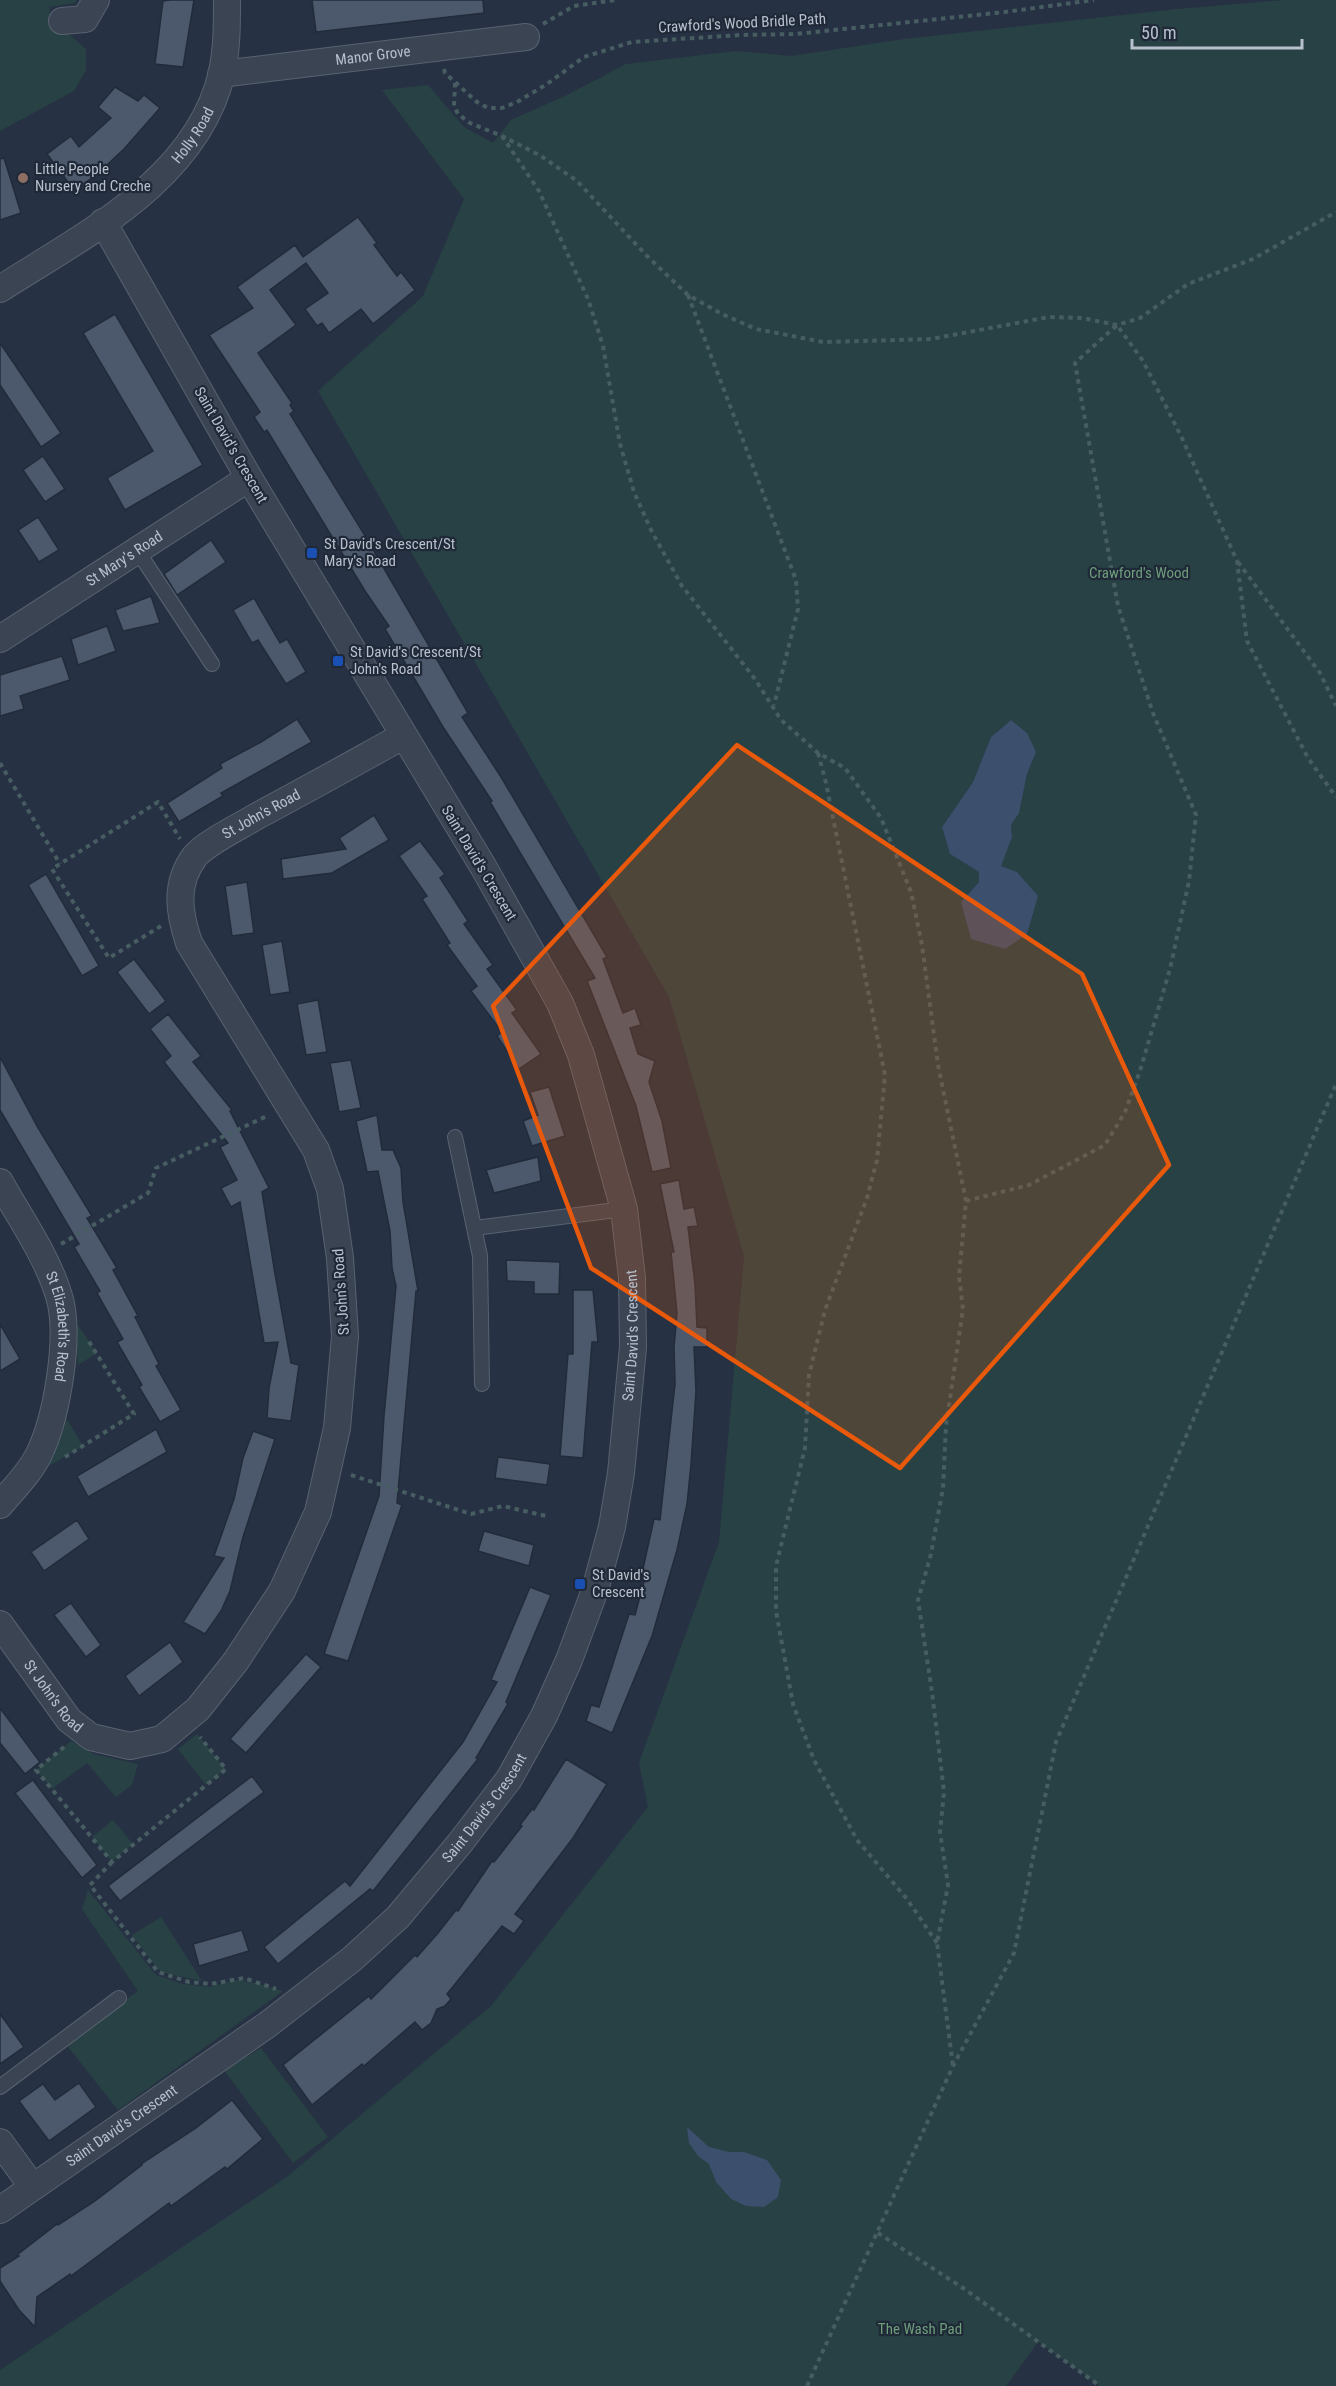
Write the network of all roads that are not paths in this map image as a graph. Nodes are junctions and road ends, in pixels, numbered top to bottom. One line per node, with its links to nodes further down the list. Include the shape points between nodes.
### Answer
1 (227, 0): 3 (street, Holly Road)
2 (526, 37): 3 (street, Manor Grove)
3 (221, 74): 4 (street, Holly Road, via 204,119 162,177)
4 (104, 222): 5 (street, Holly Road); 6 (street, Saint David's Crescent)
5 (0, 289)
6 (249, 478): 7 (street, St Mary's Road); 10 (street, Saint David's Crescent)
7 (137, 550): 8 (street, St Mary's Road); 9 (lane)
8 (0, 639)
9 (212, 664)
10 (403, 736): 13 (street, Saint David's Crescent, via 560,1003 581,1054); 17 (street, St John's Road, via 225,834 196,855 178,897 189,943 316,1150 330,1189 345,1336 338,1428 318,1512 282,1591 237,1661 198,1709 162,1739 130,1746 91,1737 69,1720)
11 (455, 1137): 14 (lane)
12 (0, 1182): 16 (street, St Elizabeth's Road, via 58,1293 64,1328 60,1370 40,1452 29,1472)
13 (624, 1209): 14 (lane); 21 (street, Saint David's Crescent, via 632,1278 633,1347 612,1527 595,1590 569,1660 509,1779 398,1917 352,1959)
14 (475, 1228): 15 (lane, via 480,1256)
15 (482, 1384)
16 (0, 1504)
17 (0, 1624)
18 (119, 1998): 19 (lane)
19 (0, 2087)
20 (0, 2142): 21 (street)
21 (32, 2186): 22 (street, Saint David's Crescent)
22 (0, 2210)

